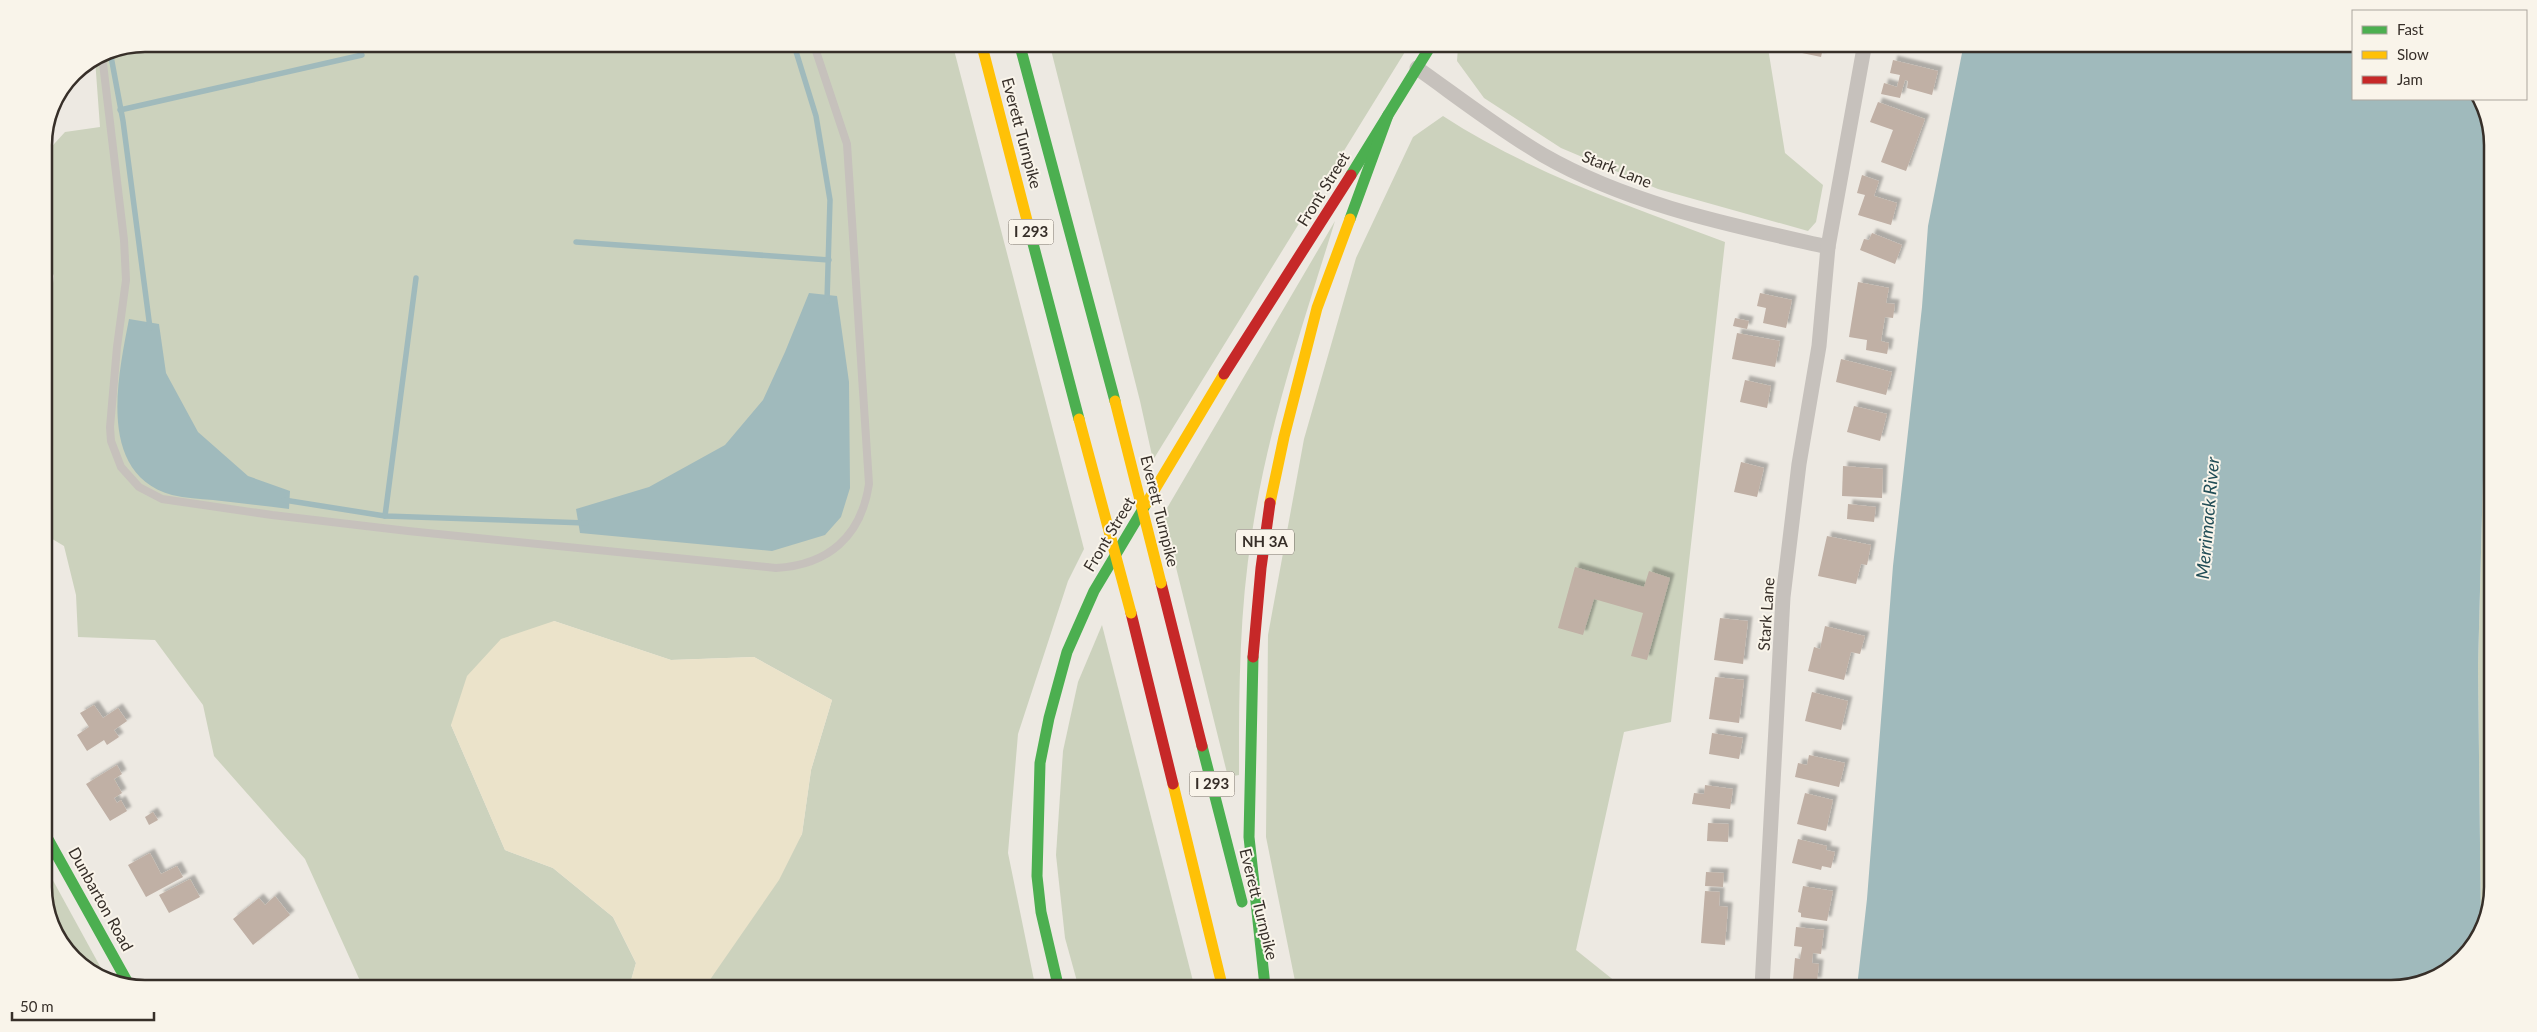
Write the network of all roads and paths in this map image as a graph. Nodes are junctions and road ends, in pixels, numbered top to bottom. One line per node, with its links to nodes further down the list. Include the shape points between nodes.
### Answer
1 (816, 52): 6 (lane, via 847,144 869,484 857,524 836,548 807,563 776,568 272,516 162,499 139,487 121,467 111,441 117,347 126,280)
2 (984, 52): 13 (main road, Everett Turnpike / I 293, bridge, via 1131,613)
3 (1022, 52): 14 (main road, Everett Turnpike / I 293, bridge, via 1115,401)
4 (1427, 52): 7 (main road, Front Street / NH 3A)
5 (1863, 52): 9 (street, Stark Lane)
6 (103, 63)
7 (1417, 68): 8 (main road, Front Street / NH 3A); 9 (street, Stark Lane, via 1543,155 1584,175 1689,215)
8 (1388, 115): 12 (main road, Front Street / NH 3A, via 1240,347 1094,591 1067,652 1040,763 1037,876 1041,912); 15 (main road, NH 3A, via 1317,308 1284,437 1264,550 1254,634 1249,837)
9 (1828, 247): 16 (street, Stark Lane, via 1820,336 1799,464 1783,597)
10 (53, 848): 11 (main road, Dunbarton Road)
11 (125, 977)
12 (1057, 980)
13 (1221, 980)
14 (1262, 980)
15 (1263, 980)
16 (1762, 980)

